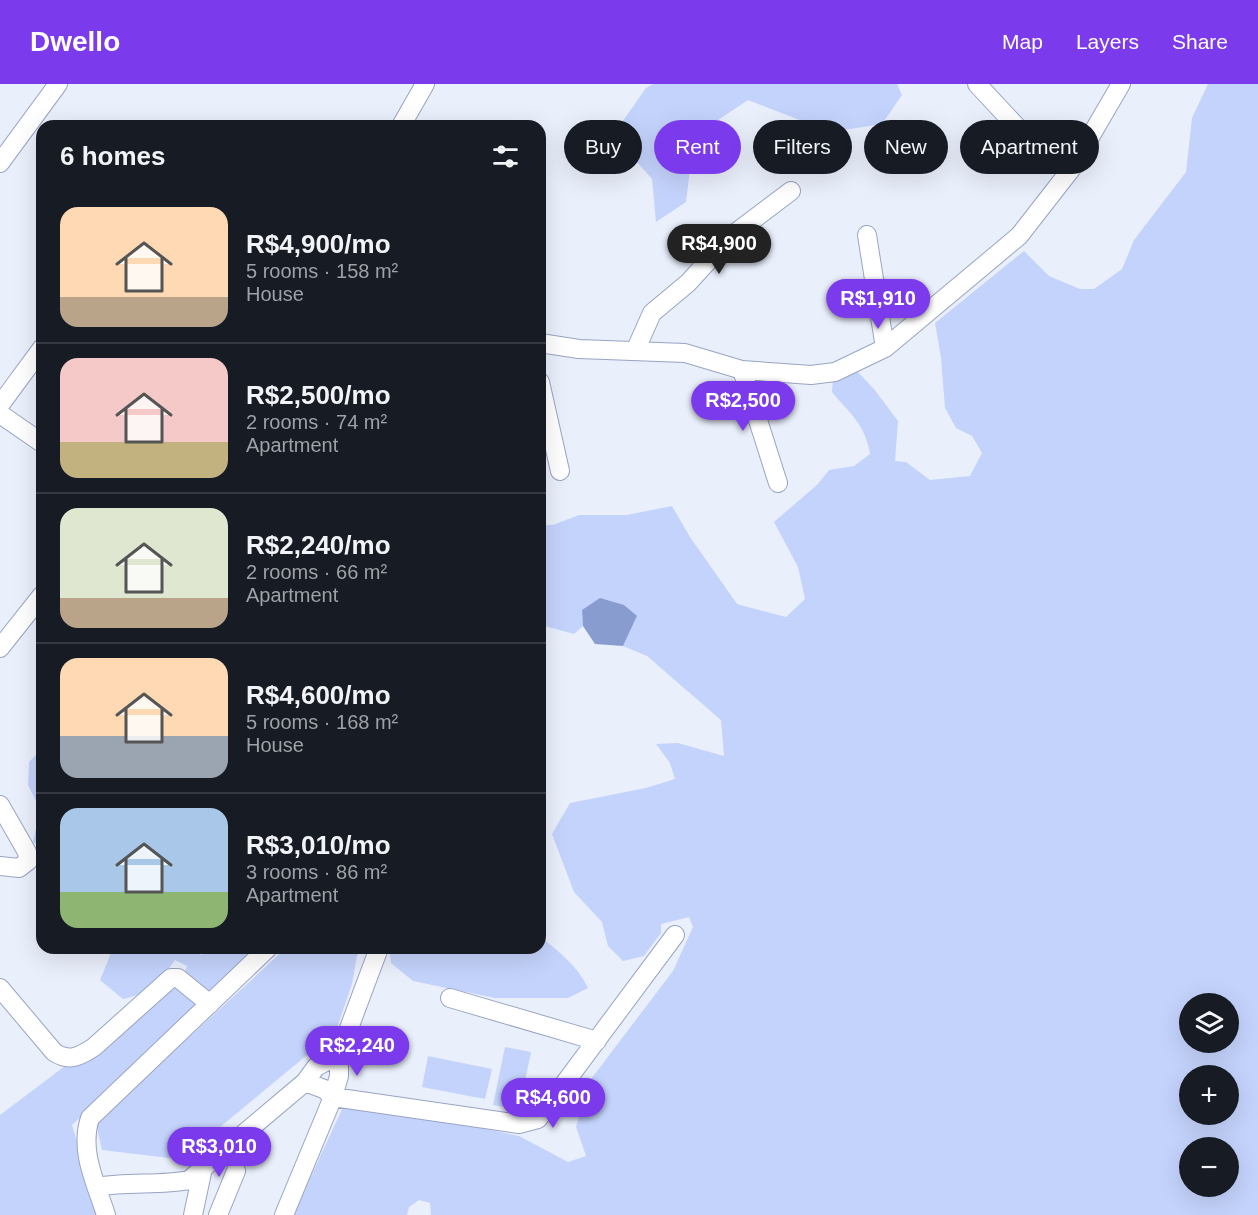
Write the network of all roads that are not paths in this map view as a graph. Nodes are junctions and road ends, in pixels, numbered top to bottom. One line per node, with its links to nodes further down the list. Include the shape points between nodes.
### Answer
1 (58, 84): 8 (street)
2 (425, 84): 5 (street)
3 (977, 84): 6 (street)
4 (1120, 84): 7 (street)
5 (404, 120)
6 (1010, 120)
7 (1099, 121)
8 (0, 163)
9 (1067, 174): 13 (street, via 1018,236)
10 (791, 191): 14 (street, via 730,237 688,284 652,313)
11 (867, 235): 13 (street)
12 (546, 345): 14 (street)
13 (885, 348): 16 (street, via 835,372 811,375)
14 (636, 349): 16 (street, via 685,352)
15 (36, 356): 17 (street)
16 (742, 370): 22 (street)
17 (0, 405)
18 (546, 409): 21 (street)
19 (0, 414): 20 (street)
20 (36, 439)
21 (560, 471)
22 (778, 483)
23 (36, 603): 24 (street)
24 (0, 648)
25 (0, 805): 26 (street, via 27,852 28,861 19,868)
26 (0, 866)
27 (675, 935): 33 (street)
28 (262, 954): 32 (street)
29 (377, 954): 34 (street)
30 (0, 988): 32 (street, via 64,1059 80,1057 94,1047 171,978 178,978)
31 (450, 998): 33 (street)
32 (210, 1004): 39 (street, via 90,1118 85,1133 86,1153)
33 (597, 1041): 36 (street, via 538,1119 519,1125)
34 (339, 1055): 35 (street, via 316,1067); 36 (street)
35 (304, 1082): 36 (street); 37 (street)
36 (333, 1097): 43 (street)
37 (203, 1168): 39 (street, via 189,1180 170,1184 139,1182); 41 (street)
38 (236, 1171): 42 (street)
39 (97, 1187): 40 (street)
40 (106, 1215)
41 (193, 1215)
42 (218, 1215)
43 (285, 1215)

